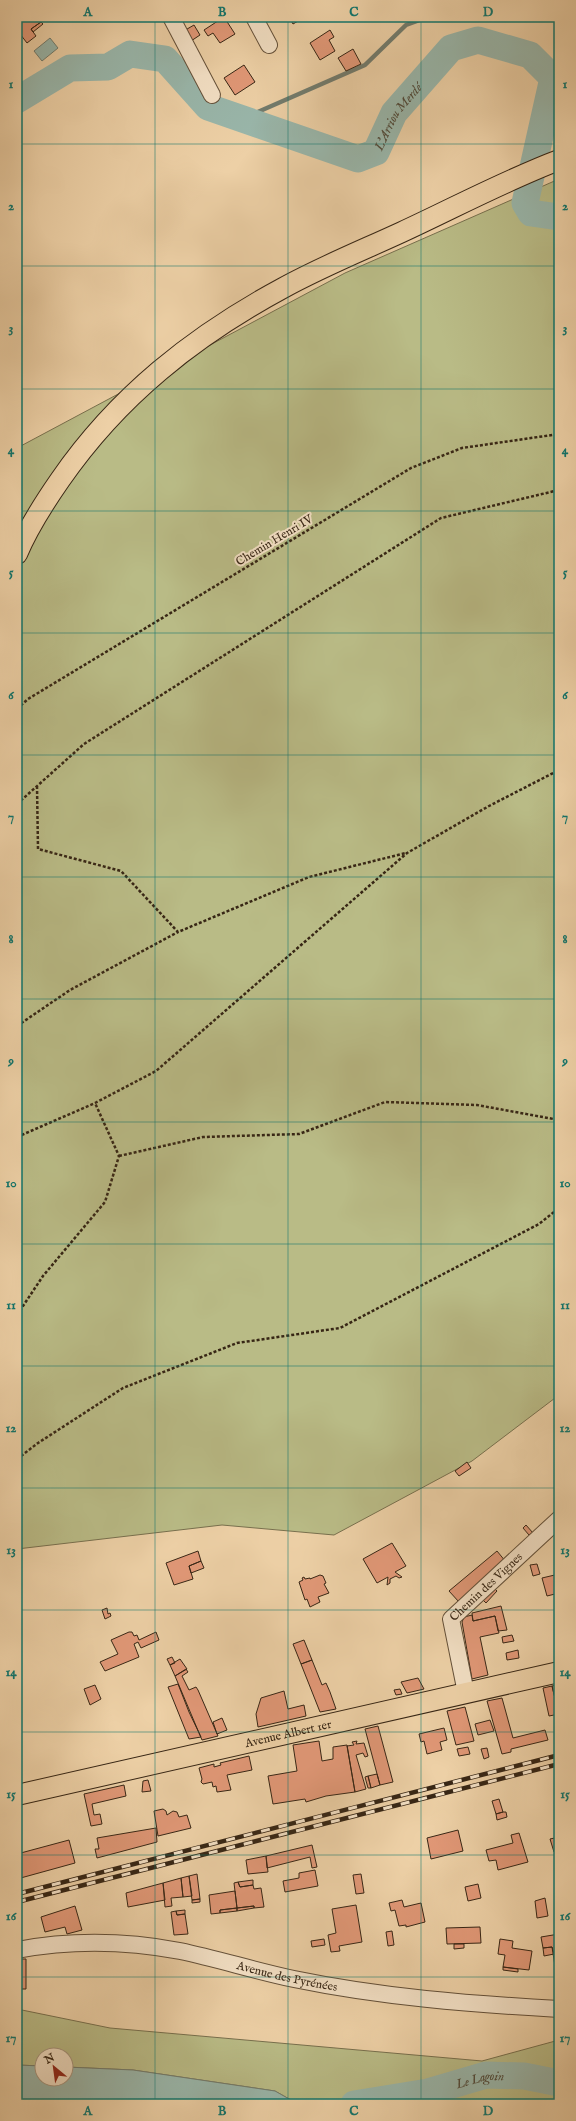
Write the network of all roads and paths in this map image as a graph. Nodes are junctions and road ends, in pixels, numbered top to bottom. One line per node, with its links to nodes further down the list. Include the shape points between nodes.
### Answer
1 (171, 17): 4 (street)
2 (254, 17): 3 (street)
3 (269, 45)
4 (212, 95)
5 (556, 161): 8 (main road, via 284,287 187,348 152,374 93,436 50,495)
6 (559, 434): 9 (path, Chemin Henri IV, via 462,448 411,468 35,695)
7 (559, 490): 11 (path, via 441,518 84,744)
8 (17, 554)
9 (17, 709)
10 (559, 770): 13 (path)
11 (37, 786): 12 (path); 14 (path, via 38,849 121,871)
12 (17, 804)
13 (407, 853): 14 (path, via 309,877); 16 (path, via 156,1071)
14 (178, 932): 15 (path, via 70,990)
15 (17, 1026)
16 (95, 1103): 18 (path); 19 (path)
17 (559, 1120): 19 (path, via 477,1105 385,1102 299,1134 203,1137)
18 (17, 1137)
19 (119, 1156): 21 (path, via 105,1202 43,1276)
20 (559, 1208): 22 (path, via 539,1224 340,1328 237,1343 123,1388)
21 (17, 1315)
22 (17, 1459)
23 (559, 1519): 25 (street, Chemin des Vignes, via 451,1619)
24 (559, 1672): 25 (main road, Avenue Albert 1er)
25 (466, 1693): 26 (main road, Avenue Albert 1er)
26 (17, 1795)
27 (17, 1950): 28 (street, Avenue des Pyrénées, via 105,1942 178,1951 294,1979 379,1994 495,2006)
28 (559, 2009)

